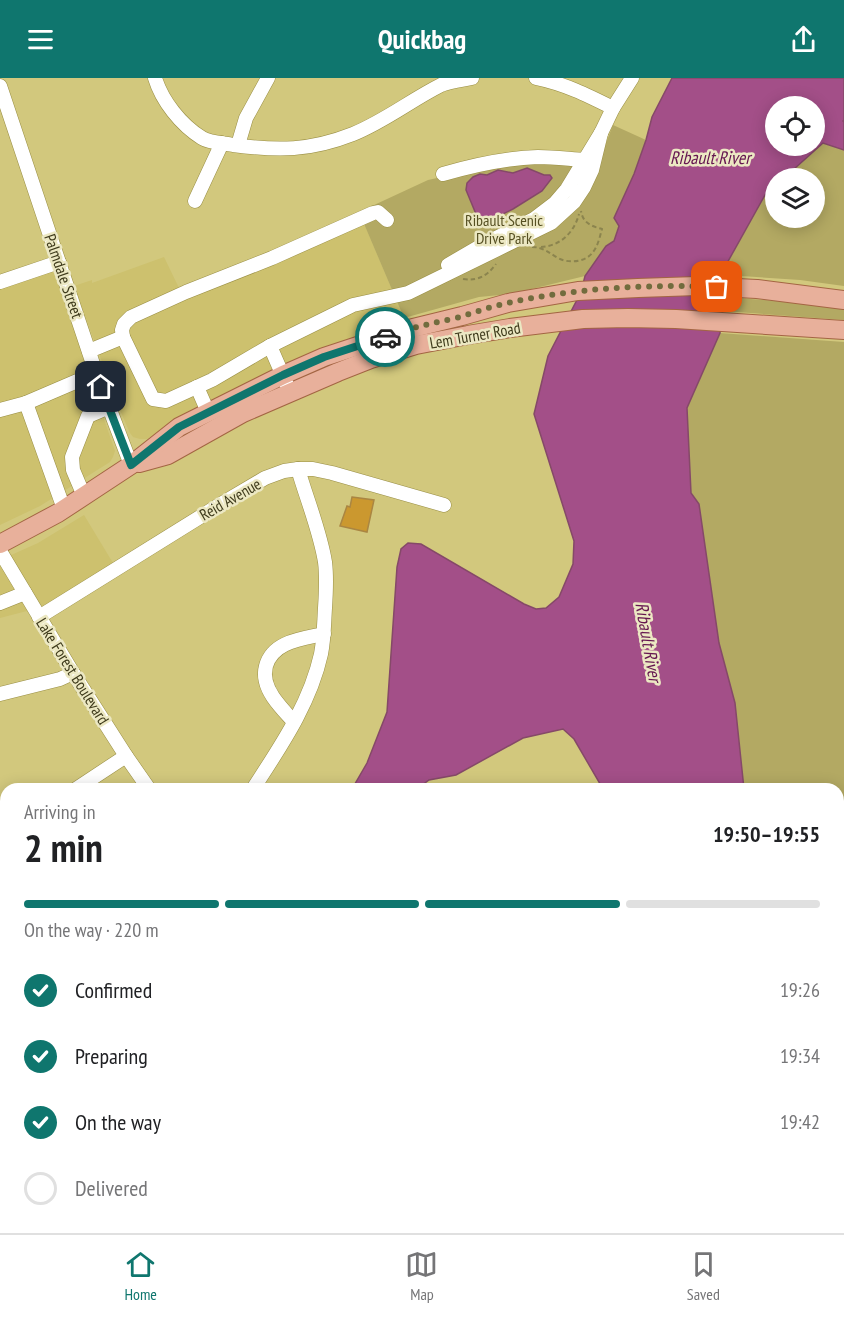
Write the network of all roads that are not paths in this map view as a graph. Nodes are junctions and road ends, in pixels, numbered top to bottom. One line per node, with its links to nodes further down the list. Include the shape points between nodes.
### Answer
1 (155, 78): 10 (street, via 185,125 203,139)
2 (268, 78): 11 (street, via 246,118)
3 (472, 78): 6 (street)
4 (536, 78): 8 (street, via 575,89)
5 (632, 78): 8 (street)
6 (443, 81): 11 (street, via 383,119 327,144 283,149)
7 (0, 86): 16 (street, Palmdale Street)
8 (613, 108): 9 (street)
9 (601, 133): 12 (street); 18 (street, via 584,187 551,224 408,293)
10 (222, 143): 11 (street); 14 (street)
11 (238, 145)
12 (585, 160): 13 (street, via 511,159); 18 (street, via 567,189 540,215)
13 (443, 174)
14 (195, 201)
15 (387, 220): 21 (street, via 378,212 373,213 186,292 131,317 124,324)
16 (59, 262): 17 (street); 23 (street, Palmdale Street)
17 (0, 282)
18 (384, 299): 22 (street, via 353,305)
19 (844, 300): 25 (main road, Lem Turner Road, via 697,286 578,291 508,303 379,338 324,357)
20 (844, 330): 25 (main road, Lem Turner Road, via 697,320 583,320 416,345)
21 (123, 337): 23 (street); 26 (street, via 153,399 166,401)
22 (270, 346): 25 (street); 26 (street)
23 (89, 351): 24 (street, Palmdale Street)
24 (96, 373): 27 (street); 28 (street, Palmdale Street)
25 (286, 384): 30 (main road, Lem Turner Road); 31 (main road, Lem Turner Road, via 168,455)
26 (201, 385): 30 (street)
27 (26, 403): 29 (street); 35 (street)
28 (109, 407): 31 (street, Palmdale Street); 33 (street, via 88,416 72,457)
29 (0, 410)
30 (212, 410): 31 (main road, Lem Turner Road, via 179,427)
31 (131, 465): 33 (main road, Lem Turner Road)
32 (298, 470): 34 (street, Reid Avenue, via 332,473); 40 (street, Reid Avenue, via 265,478); 41 (street, via 325,563)
33 (84, 496): 35 (main road, Lem Turner Road)
34 (444, 505)
35 (64, 509): 36 (main road, Lem Turner Road)
36 (0, 544)
37 (0, 551): 38 (street, Lake Forest Boulevard)
38 (25, 593): 39 (street); 40 (street, Lake Forest Boulevard)
39 (0, 603)
40 (39, 617): 42 (street, Lake Forest Boulevard)
41 (324, 634): 44 (street, via 316,673); 44 (street, via 292,641 277,648 269,658 266,683)
42 (73, 673): 43 (street); 45 (street, Lake Forest Boulevard)
43 (0, 694)
44 (294, 722): 48 (street)
45 (126, 756): 46 (street); 47 (street, Lake Forest Boulevard)
46 (85, 783)
47 (145, 783)
48 (257, 783)

